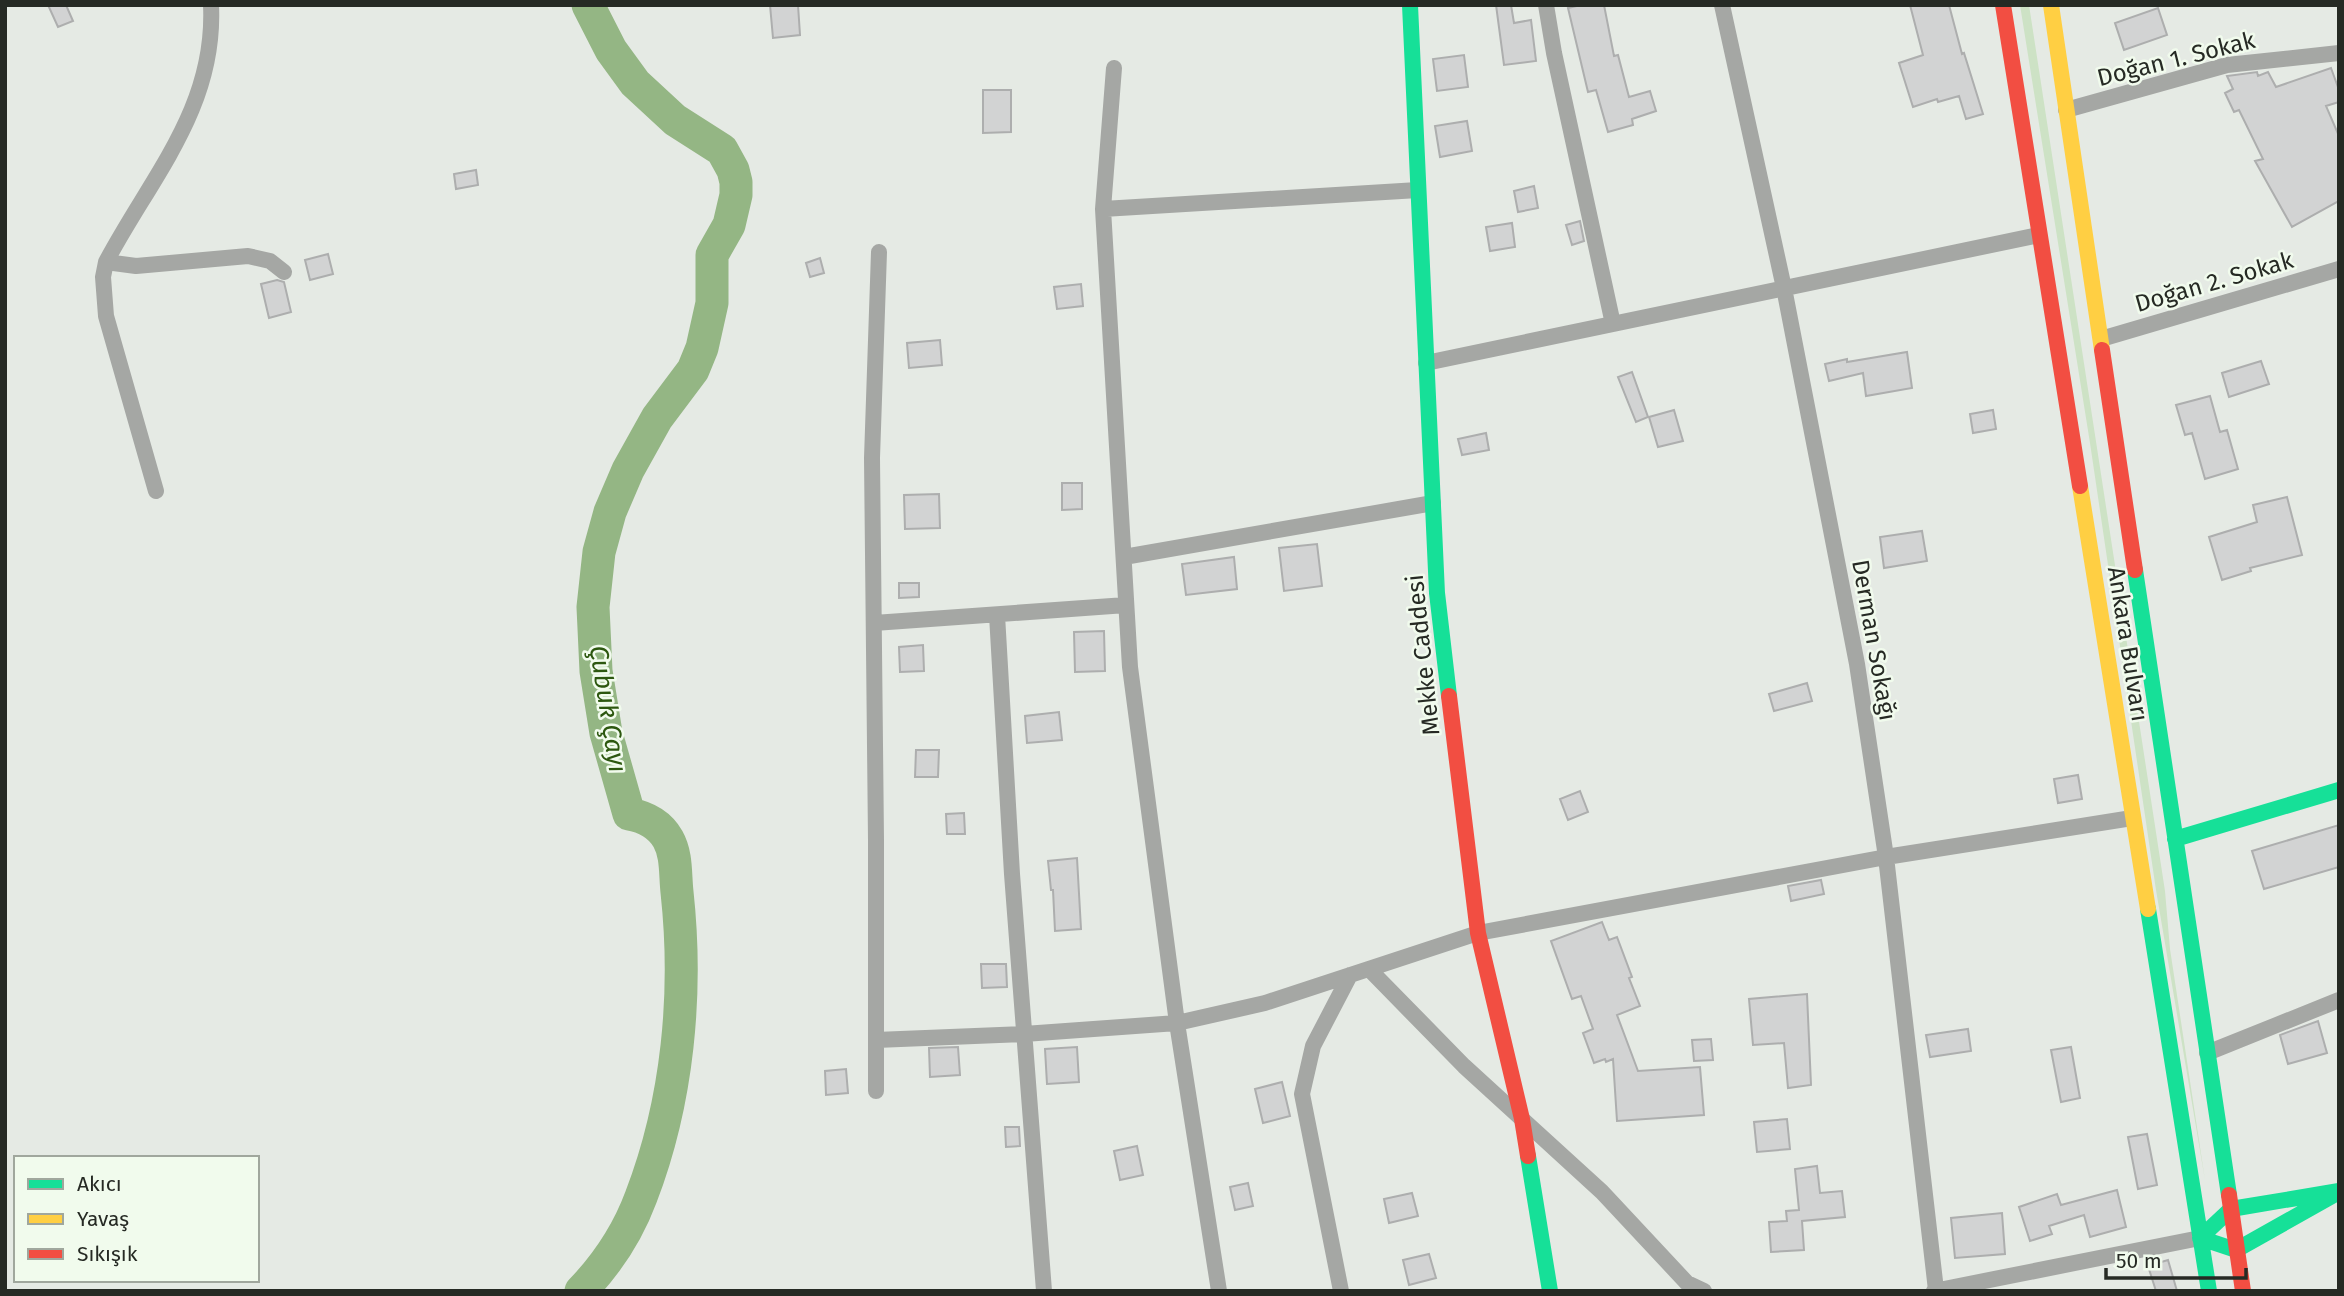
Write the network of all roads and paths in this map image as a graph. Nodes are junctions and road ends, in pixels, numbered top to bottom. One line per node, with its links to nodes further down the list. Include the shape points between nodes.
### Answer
1 (211, 5): 14 (street, via 206,67 195,104 170,156)
2 (1410, 5): 10 (main road, Mekke Caddesi)
3 (1546, 5): 18 (street)
4 (1722, 5): 17 (street, Derman Sokağı)
5 (2003, 5): 12 (main road, Ankara Bulvarı)
6 (2050, 5): 9 (main road, Ankara Bulvarı)
7 (2339, 54): 9 (street, Doğan 1. Sokak, via 2227,65)
8 (1114, 68): 11 (street)
9 (2066, 110): 19 (main road, Ankara Bulvarı)
10 (1418, 190): 11 (street); 20 (main road, Mekke Caddesi)
11 (1103, 209): 23 (street)
12 (2039, 235): 17 (street); 28 (main road, Ankara Bulvarı)
13 (878, 252): 26 (street, via 872,458)
14 (106, 261): 16 (street, via 136,266 248,256 270,261); 21 (street, via 106,316)
15 (2339, 269): 19 (street, Doğan 2. Sokak)
16 (284, 272)
17 (1784, 288): 18 (street); 30 (street, Derman Sokağı, via 1857,664)
18 (1613, 324): 20 (street)
19 (2101, 339): 29 (main road, Ankara Bulvarı)
20 (1426, 363): 22 (main road, Mekke Caddesi)
21 (156, 491)
22 (1433, 503): 23 (street); 31 (main road, Mekke Caddesi, via 1437,593)
23 (1124, 556): 24 (street)
24 (1126, 606): 25 (street); 35 (street)
25 (997, 615): 26 (street); 36 (street)
26 (874, 623): 37 (street)
27 (2339, 790): 29 (main road)
28 (2133, 818): 30 (street); 43 (main road, Ankara Bulvarı)
29 (2175, 839): 38 (main road, Ankara Bulvarı)
30 (1886, 857): 31 (street); 50 (street, Derman Sokağı)
31 (1478, 933): 32 (street); 40 (main road, Mekke Caddesi)
32 (1369, 969): 33 (street); 40 (street)
33 (1350, 975): 35 (street, via 1265,1003); 47 (street, via 1313,1046 1302,1094)
34 (2339, 1000): 38 (street)
35 (1177, 1023): 36 (street); 46 (street)
36 (1024, 1034): 37 (street); 45 (street)
37 (876, 1040): 39 (street)
38 (2207, 1053): 42 (main road, Ankara Bulvarı)
39 (876, 1091)
40 (1522, 1119): 48 (main road, Mekke Caddesi); 49 (street, via 1602,1192 1687,1283)
41 (2339, 1191): 42 (main road); 44 (main road)
42 (2231, 1209): 43 (main road); 44 (main road, Ankara Bulvarı)
43 (2200, 1237): 44 (main road); 50 (street); 51 (main road, Ankara Bulvarı)
44 (2236, 1250): 52 (main road, Ankara Bulvarı)
45 (1044, 1291)
46 (1219, 1291)
47 (1341, 1291)
48 (1550, 1291)
49 (1704, 1291)
50 (1935, 1291)
51 (2208, 1291)
52 (2243, 1291)

